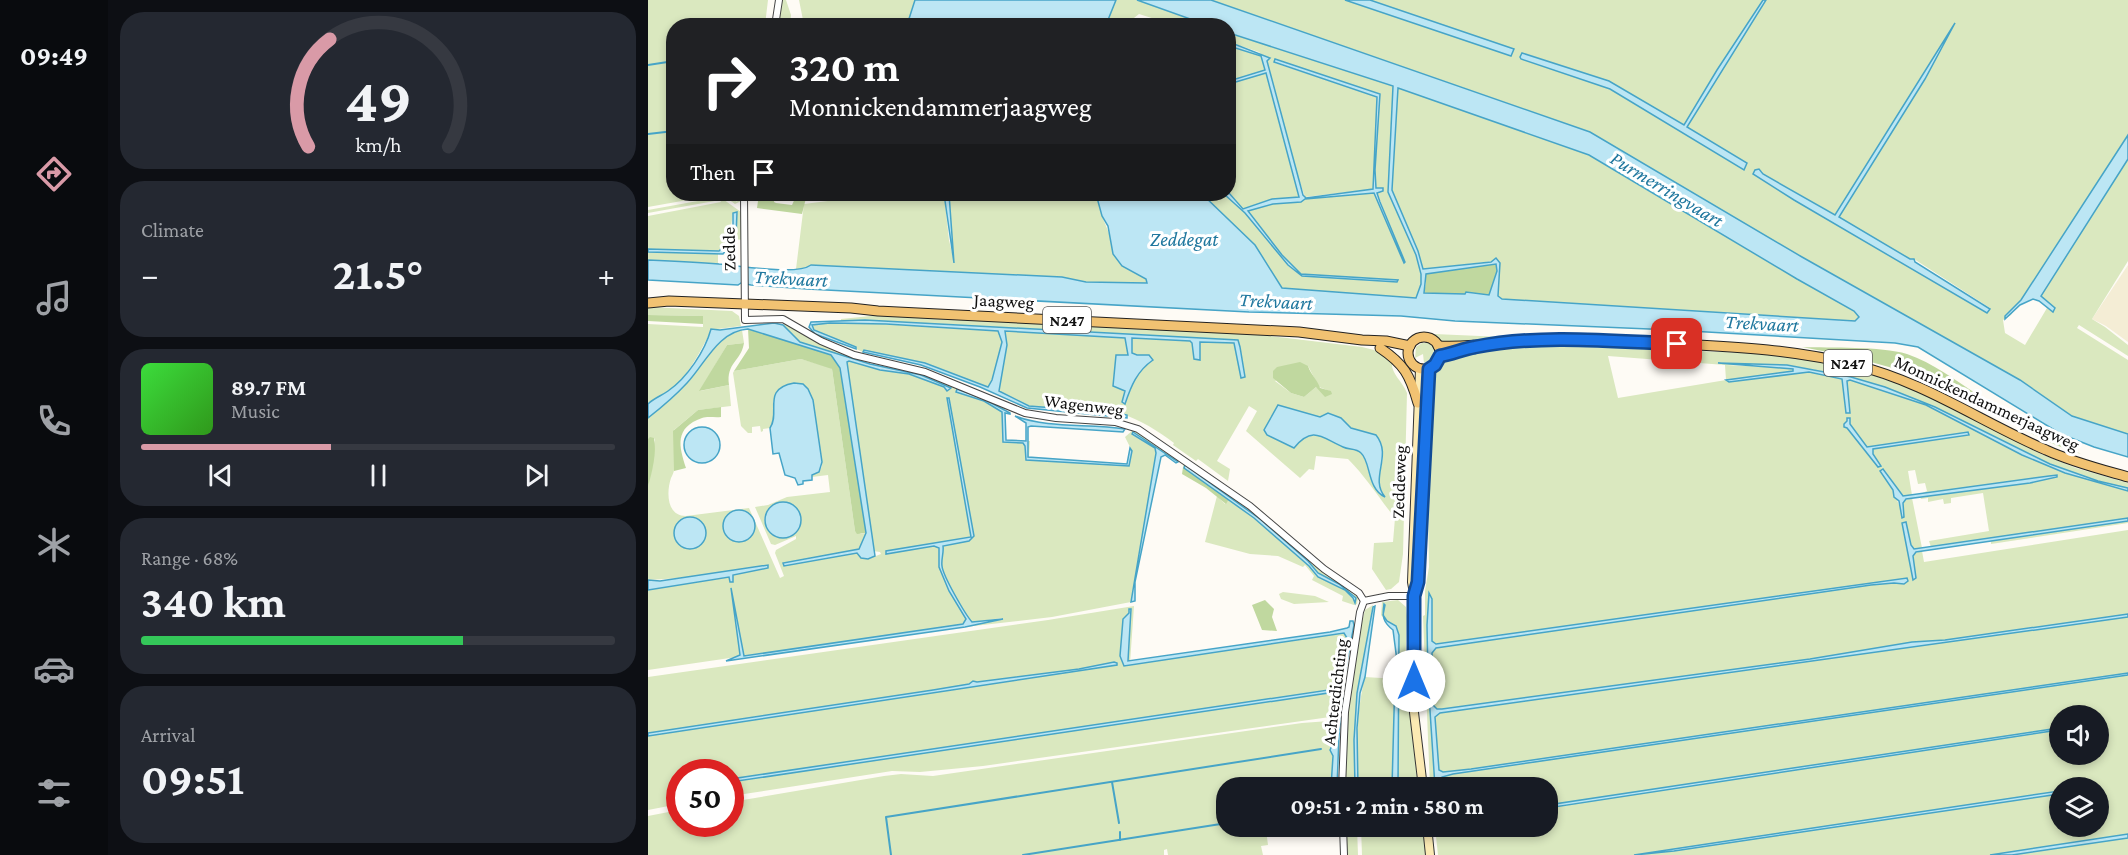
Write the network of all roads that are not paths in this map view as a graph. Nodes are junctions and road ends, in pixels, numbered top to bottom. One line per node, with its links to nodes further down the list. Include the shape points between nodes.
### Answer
1 (779, 0): 2 (street)
2 (776, 18)
3 (744, 201): 7 (street, Zedde)
4 (648, 296): 5 (main road, N247)
5 (669, 301): 6 (main road, N247); 7 (main road, N247)
6 (648, 303)
7 (744, 305): 8 (street, Zedde); 9 (main road, Jaagweg / N247, via 811,308 831,313 878,311 1299,332)
8 (745, 320): 17 (street, Wagenweg, via 781,319 854,355 925,372 1025,413 1115,422 1138,429 1250,506)
9 (1362, 340): 10 (main road, N247); 11 (main road, N247, via 1386,341)
10 (1380, 348): 11 (main road, N247); 14 (main road, via 1407,372)
11 (1409, 350): 12 (main road, N247, via 1416,340 1424,338 1434,340); 13 (main road, via 1411,361)
12 (1439, 351): 13 (main road, via 1435,365); 15 (main road, Monnickendammerjaagweg / N247, via 1521,341 1570,340 1806,354 1905,380 2045,450)
13 (1424, 369): 14 (main road, Zeddeweg); 16 (main road, Zeddeweg, via 1418,582)
14 (1418, 403): 16 (main road, Zeddeweg)
15 (2128, 477)
16 (1414, 596): 17 (street); 19 (main road, Zeddeweg, via 1414,681 1419,705)
17 (1364, 601): 18 (street, Achterdichting, via 1345,712)
18 (1342, 777)
19 (1422, 777)
20 (1343, 837): 22 (street)
21 (1428, 837): 23 (main road)
22 (1344, 855)
23 (1430, 855)

